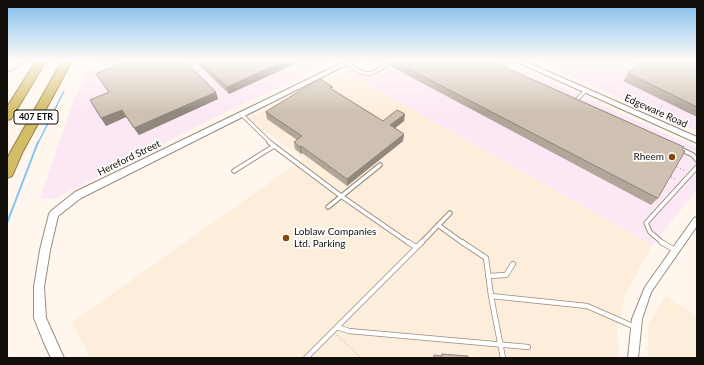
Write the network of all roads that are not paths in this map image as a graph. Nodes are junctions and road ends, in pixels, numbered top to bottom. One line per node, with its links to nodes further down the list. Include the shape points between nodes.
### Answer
1 (31, 78): 10 (highway, 407 ETR)
2 (58, 78): 18 (highway, 407 ETR)
3 (316, 78): 9 (street, Hereford Street)
4 (557, 78): 5 (street, Edgeware Road)
5 (585, 90): 7 (lane); 11 (street, Edgeware Road)
6 (568, 98): 7 (lane)
7 (575, 102): 8 (lane)
8 (582, 105)
9 (242, 114): 12 (lane); 33 (street, Hereford Street, via 78,195 54,214 39,286 40,318)
10 (7, 116)
11 (697, 140)
12 (274, 146): 17 (lane); 19 (lane)
13 (675, 146): 14 (lane, via 693,155)
14 (697, 160)
15 (380, 165): 19 (lane)
16 (697, 167): 25 (lane, via 646,223 653,235)
17 (234, 171)
18 (7, 173)
19 (341, 196): 20 (lane); 24 (lane)
20 (328, 207)
21 (450, 213): 23 (lane)
22 (697, 220): 25 (street)
23 (438, 225): 24 (lane); 27 (lane, via 486,258)
24 (416, 247): 30 (lane)
25 (676, 250): 29 (street, via 648,290)
26 (513, 264): 27 (lane, via 506,275)
27 (488, 276): 28 (lane)
28 (491, 296): 29 (lane, via 587,306); 31 (lane)
29 (636, 328): 36 (street)
30 (335, 329): 31 (lane); 34 (lane)
31 (501, 344): 32 (lane); 35 (lane)
32 (528, 347)
33 (58, 358)
34 (306, 358)
35 (503, 358)
36 (633, 358)

